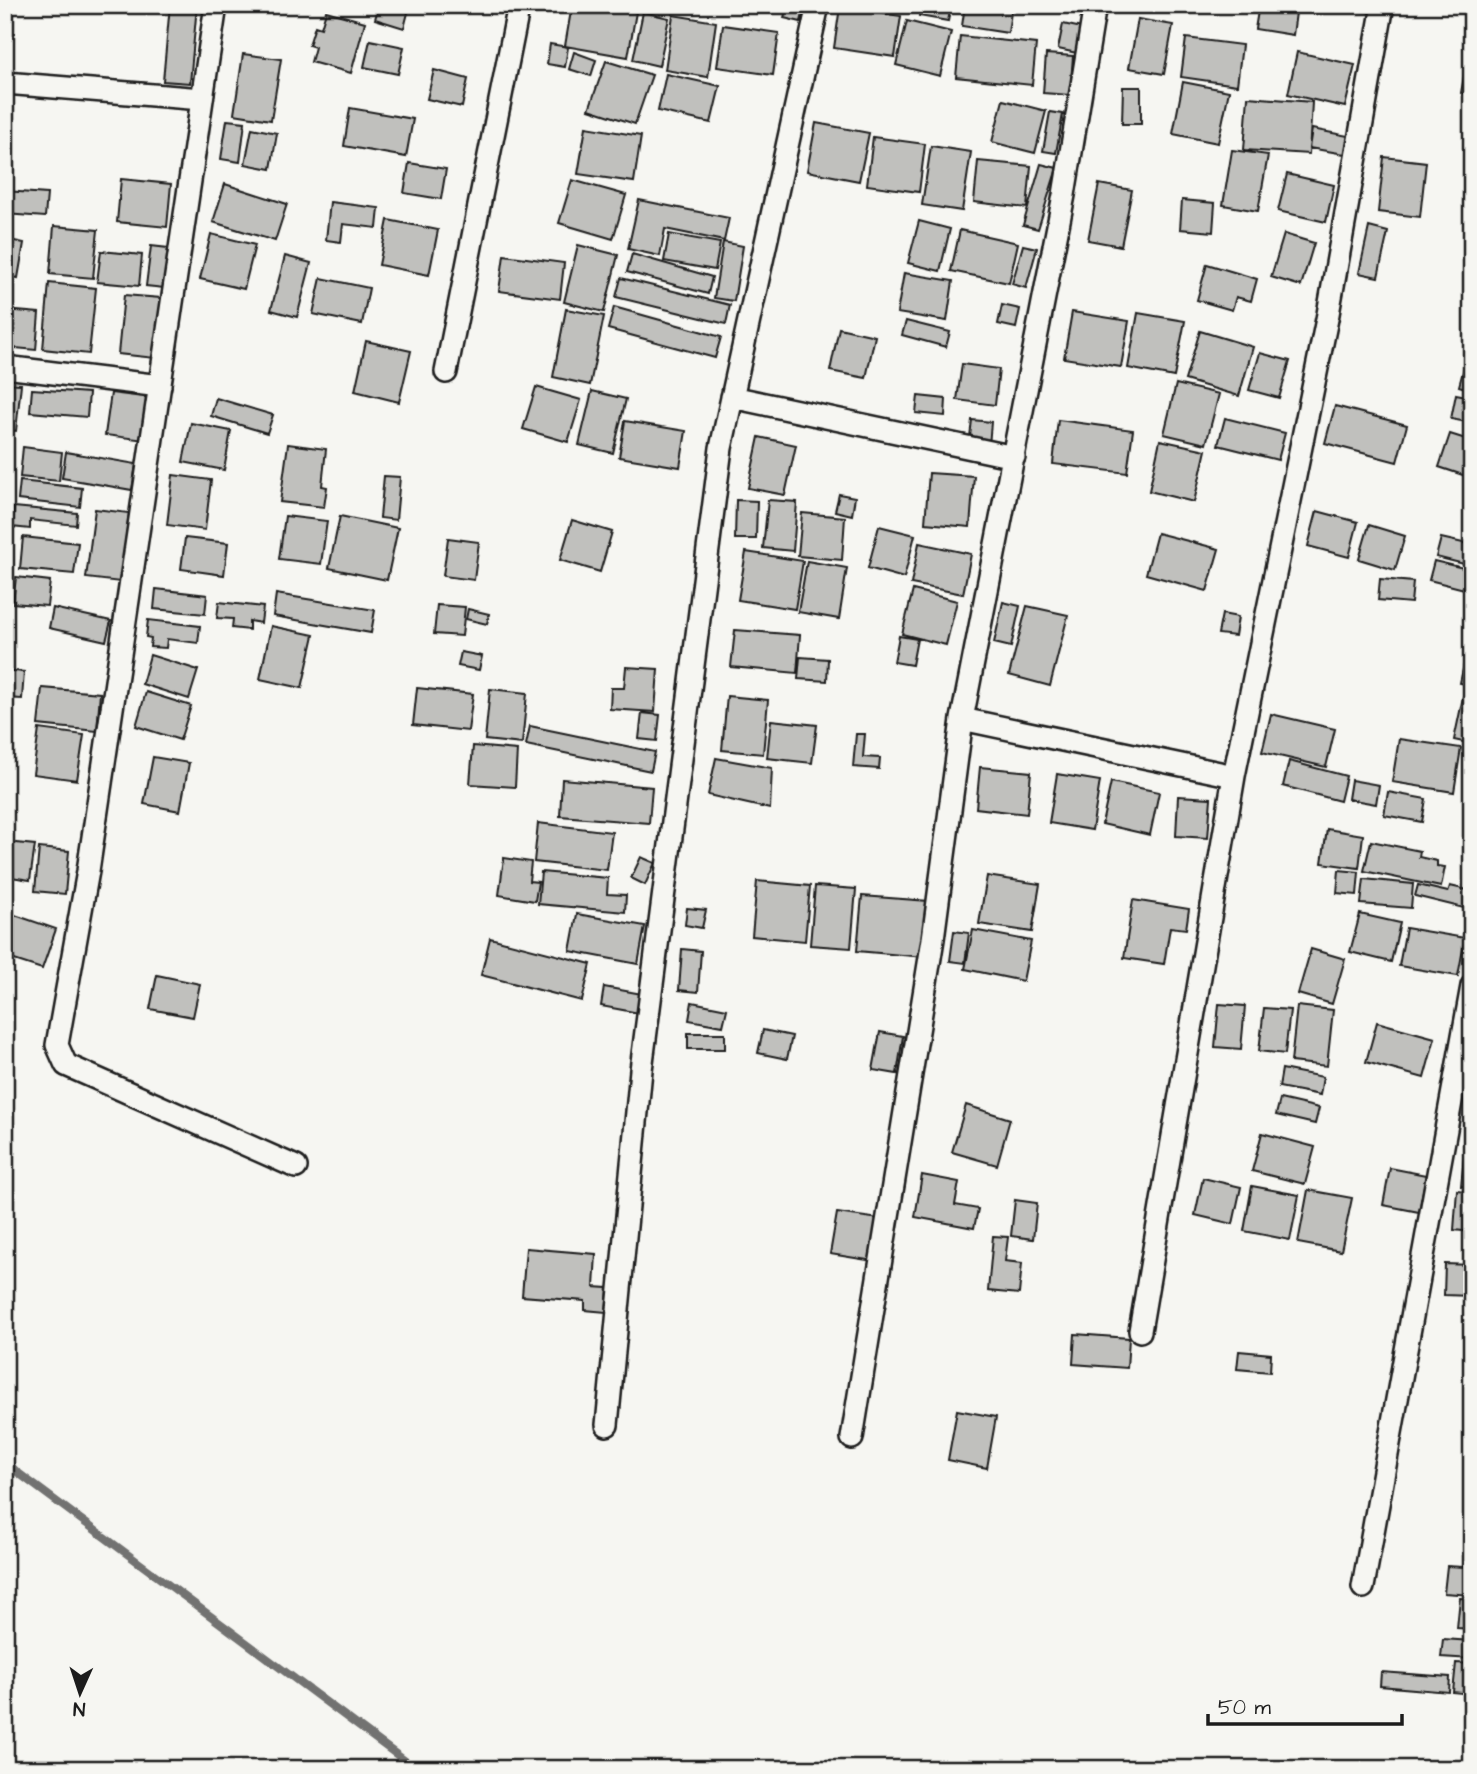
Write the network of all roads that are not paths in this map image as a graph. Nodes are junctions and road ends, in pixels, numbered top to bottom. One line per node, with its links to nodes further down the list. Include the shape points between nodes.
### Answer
1 (216, 5): 7 (street)
2 (519, 5): 9 (street)
3 (818, 5): 11 (street)
4 (1094, 5): 12 (street, via 1064,195)
5 (1382, 5): 14 (street, via 1328,313)
6 (5, 83): 7 (street)
7 (202, 99): 10 (street)
8 (5, 367): 10 (street)
9 (446, 372)
10 (160, 386): 16 (street, via 88,871 57,1045 66,1065)
11 (732, 397): 12 (street); 18 (street, via 721,448 643,1056)
12 (1014, 457): 13 (street)
13 (962, 719): 14 (street); 19 (street, via 933,939)
14 (1234, 776): 17 (street)
15 (1472, 986): 20 (street)
16 (296, 1167)
17 (1140, 1331)
18 (607, 1425)
19 (852, 1438)
20 (1363, 1587)

